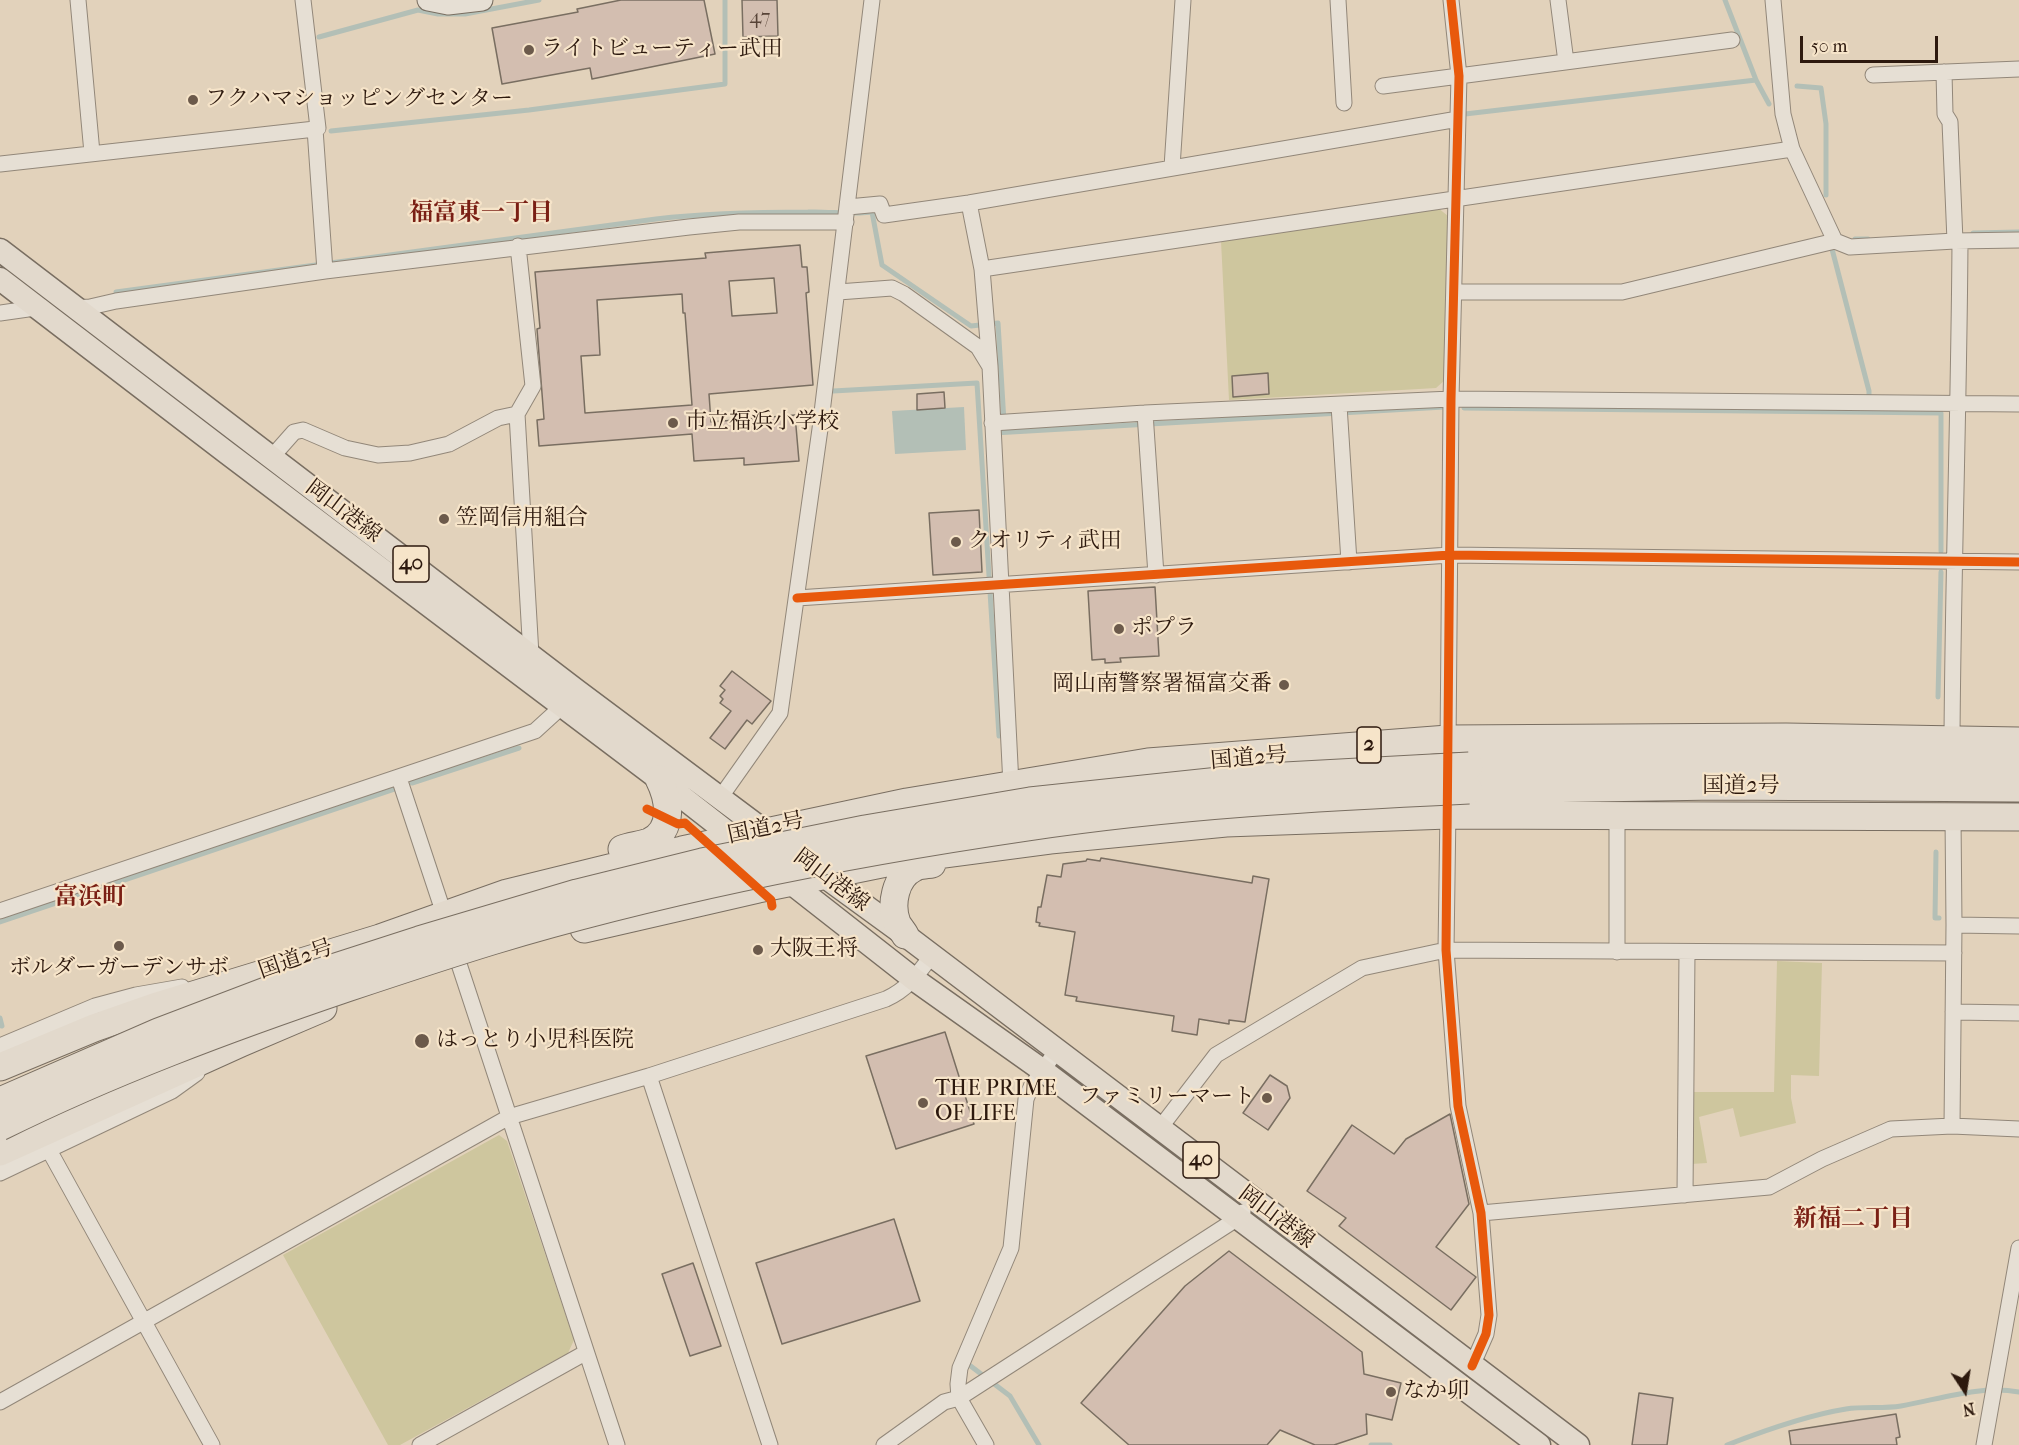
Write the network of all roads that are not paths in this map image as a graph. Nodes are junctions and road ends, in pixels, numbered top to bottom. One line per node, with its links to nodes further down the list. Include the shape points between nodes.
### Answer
1 (78, 0): 22 (street)
2 (303, 0): 20 (street, via 318,128)
3 (428, 0): 4 (main road, via 448,4)
4 (482, 0)
5 (872, 0): 27 (street)
6 (1183, 0): 24 (street)
7 (1338, 0): 18 (street)
8 (1451, 0): 16 (street)
9 (1558, 0): 12 (street)
10 (1773, 0): 21 (street, via 1783,114)
11 (1732, 40): 12 (street)
12 (1566, 62): 16 (street)
13 (2019, 69): 14 (street)
14 (1944, 72): 15 (street); 28 (street)
15 (1873, 75)
16 (1459, 76): 17 (street); 19 (street)
17 (1383, 86)
18 (1344, 103)
19 (1458, 119): 24 (street); 25 (street)
20 (315, 129): 22 (street); 33 (street)
21 (1792, 149): 25 (street); 30 (street)
22 (92, 153): 23 (street)
23 (0, 164)
24 (1172, 164): 26 (street)
25 (1455, 198): 34 (street); 37 (street)
26 (969, 203): 27 (street, via 884,215 880,204); 34 (street)
27 (847, 214): 31 (street); 36 (street)
28 (1956, 237): 29 (street); 30 (street, via 1850,248); 43 (street)
29 (2019, 240)
30 (1835, 241): 37 (street, via 1622,292)
31 (518, 246): 33 (street); 46 (street, via 532,386)
32 (0, 250): 39 (main road, 岡山港線 / 40)
33 (324, 266): 39 (street)
34 (982, 269): 41 (street)
35 (0, 279): 38 (main road, 岡山港線 / 40)
36 (838, 292): 41 (street, via 892,288 978,348); 56 (street)
37 (1455, 292): 42 (street)
38 (38, 307): 39 (street); 40 (street); 58 (main road, 岡山港線 / 40, via 226,452)
39 (75, 308): 49 (main road, 岡山港線 / 40)
40 (0, 314)
41 (990, 366): 48 (street)
42 (1451, 399): 43 (street); 45 (street); 50 (street)
43 (1959, 404): 44 (street); 52 (street)
44 (2019, 404)
45 (1340, 411): 47 (street); 51 (street)
46 (517, 414): 49 (street, via 498,418 449,444 410,453 378,455 345,448 303,430 294,432); 57 (street)
47 (1146, 421): 48 (street); 54 (street)
48 (997, 427): 55 (street)
49 (271, 458): 57 (main road, 岡山港線 / 40)
50 (1450, 555): 51 (street); 52 (street); 59 (street)
51 (1349, 562): 54 (street)
52 (1954, 562): 53 (street); 60 (street)
53 (2019, 562)
54 (1156, 575): 55 (street)
55 (993, 586): 56 (street); 65 (street)
56 (797, 598): 68 (street, via 780,713)
57 (531, 655): 58 (main road, 岡山港線 / 40)
58 (570, 699): 62 (street, via 535,731); 64 (main road, 岡山港線 / 40); 68 (main road, 岡山港線 / 40)
59 (1448, 739): 60 (highway, 2); 65 (highway, 2, via 1148,762); 71 (street)
60 (1952, 739): 61 (highway, 2)
61 (2017, 747): 63 (highway, 国道2号 / 2)
62 (399, 778): 82 (street); 83 (street)
63 (1469, 778): 66 (highway, 国道2号 / 2); 104 (highway, 国道2号 / 2, bridge, via 1248,778 1030,801 702,862 577,894 292,981 159,1032); 107 (highway, 国道2号 / 2, bridge, via 1031,826 873,852 706,886 493,940 320,997 166,1054)
64 (659, 779): 75 (main road, 岡山港線 / 40); 81 (highway, via 666,792 668,810 663,829 649,842 551,866)
65 (1011, 785): 74 (highway, 2)
66 (1964, 788): 67 (highway, 国道2号 / 2); 69 (highway, via 2000,804)
67 (2019, 788)
68 (720, 798): 74 (main road, 岡山港線 / 40)
69 (2019, 805)
70 (1617, 814): 71 (highway); 72 (highway); 89 (street)
71 (1448, 815): 76 (highway, via 1226,823); 88 (street)
72 (1953, 817): 73 (highway); 84 (street)
73 (2019, 818)
74 (765, 832): 75 (highway, 2); 77 (main road, 岡山港線 / 40)
75 (735, 839): 78 (main road, 岡山港線 / 40); 81 (highway)
76 (1050, 840): 79 (highway, via 906,859); 86 (highway, via 1023,851 914,868 902,877 894,900 897,923)
77 (797, 856): 78 (highway); 79 (main road, 岡山港線 / 40)
78 (762, 860): 80 (main road, 岡山港線 / 40); 87 (highway, via 448,932)
79 (823, 876): 80 (highway); 86 (main road, 岡山港線 / 40)
80 (790, 882): 93 (highway, via 642,914); 95 (main road, 岡山港線 / 40)
81 (507, 893): 83 (highway)
82 (0, 911)
83 (444, 914): 87 (highway)
84 (1954, 925): 85 (street); 91 (street)
85 (2019, 926)
86 (905, 935): 92 (main road, 岡山港線 / 40)
87 (380, 939): 94 (highway)
88 (1446, 950): 89 (street); 108 (street, via 1362,968 1216,1055); 115 (street, via 1458,1106)
89 (1617, 951): 90 (street)
90 (1687, 952): 91 (street); 113 (street)
91 (1954, 953): 96 (street)
92 (932, 955): 95 (street); 100 (main road, 岡山港線 / 40)
93 (459, 964): 98 (highway, via 324,1008); 105 (street)
94 (274, 970): 99 (street, via 95,1006); 101 (highway, via 94,1028)
95 (915, 980): 102 (main road, 岡山港線 / 40); 103 (street, via 886,999)
96 (1953, 1012): 97 (street); 106 (street)
97 (2019, 1013)
98 (242, 1042): 110 (street, via 172,1091); 111 (highway)
99 (0, 1046)
100 (1057, 1050): 102 (street); 108 (main road, 岡山港線 / 40)
101 (0, 1067)
102 (1042, 1070): 116 (main road, 岡山港線 / 40); 122 (street, via 1026,1099 1011,1248 960,1368)
103 (649, 1076): 105 (street); 127 (street)
104 (0, 1101)
105 (509, 1117): 119 (street); 120 (street)
106 (1952, 1126): 109 (street); 113 (street, via 1891,1129 1769,1187)
107 (0, 1127)
108 (1160, 1128): 114 (main road, 岡山港線 / 40)
109 (2019, 1129)
110 (49, 1150): 112 (street); 119 (street)
111 (0, 1152)
112 (0, 1173)
113 (1685, 1195): 115 (street)
114 (1252, 1200): 116 (street); 121 (main road, 岡山港線 / 40)
115 (1481, 1213): 121 (street, via 1489,1315 1486,1334)
116 (1238, 1218): 122 (street); 130 (main road, 岡山港線 / 40)
117 (2019, 1248): 118 (street)
118 (2015, 1295): 132 (street)
119 (144, 1321): 123 (street); 124 (street)
120 (585, 1353): 125 (street); 126 (street)
121 (1472, 1366): 131 (main road, 岡山港線 / 40)
122 (959, 1398): 128 (street, via 944,1402); 129 (street)
123 (0, 1402)
124 (212, 1445)
125 (420, 1445)
126 (617, 1445)
127 (770, 1445)
128 (884, 1445)
129 (986, 1445)
130 (1539, 1445)
131 (1578, 1445)
132 (1984, 1445)

